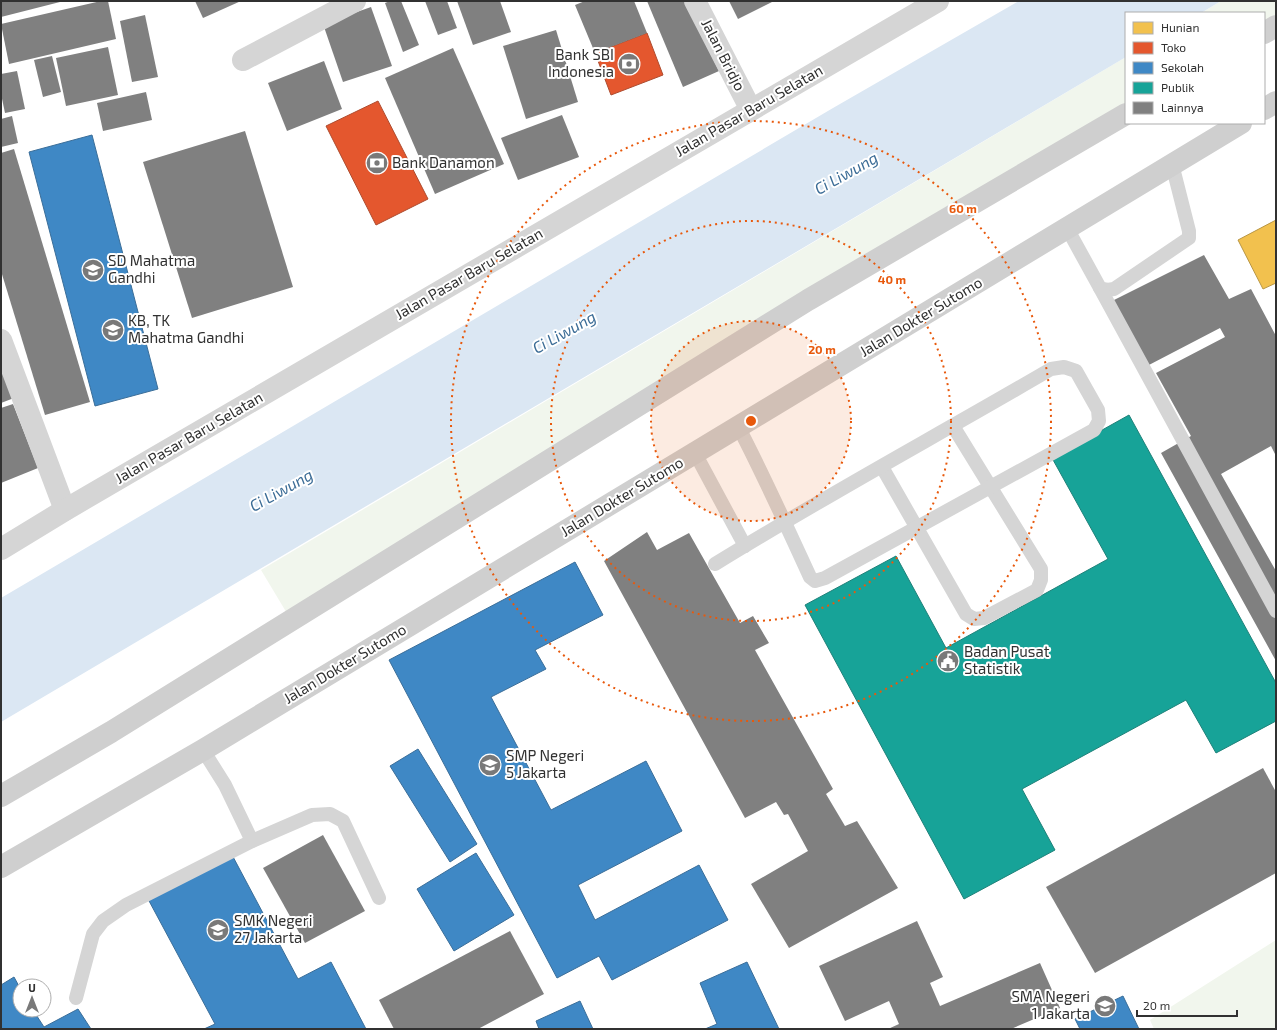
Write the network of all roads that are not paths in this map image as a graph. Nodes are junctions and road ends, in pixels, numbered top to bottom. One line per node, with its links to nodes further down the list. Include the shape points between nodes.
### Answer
1 (355, 1): 6 (street)
2 (695, 1): 9 (street, Jalan Bridjo)
3 (938, 1): 9 (street, Jalan Pasar Baru Selatan)
4 (1276, 26): 5 (main road)
5 (1265, 32)
6 (243, 60)
7 (1276, 103): 8 (main road)
8 (1265, 108)
9 (751, 110): 21 (street, Jalan Pasar Baru Selatan)
10 (1125, 115): 29 (main road, via 808,300 124,723)
11 (1240, 124): 12 (main road, Jalan Dokter Sutomo)
12 (1172, 164): 13 (main road, Jalan Dokter Sutomo); 14 (lane, via 1189,238 1114,289)
13 (1067, 228): 14 (lane); 17 (main road, Jalan Dokter Sutomo)
14 (1100, 288): 27 (lane)
15 (1, 340): 21 (street)
16 (953, 426): 19 (lane); 20 (lane); 20 (lane, via 1051,370 1064,367 1076,371 1098,410 1099,421 1094,430)
17 (739, 428): 18 (main road, Jalan Dokter Sutomo); 22 (lane)
18 (695, 453): 24 (lane); 28 (main road, Jalan Dokter Sutomo)
19 (882, 467): 22 (lane); 23 (lane)
20 (992, 487): 23 (lane); 23 (lane, via 1041,569 1041,580 1037,590 984,618 974,619 966,614)
21 (65, 510): 25 (street, Jalan Pasar Baru Selatan)
22 (785, 523): 23 (lane, via 810,577 815,581); 24 (lane)
23 (917, 528)
24 (745, 546): 26 (lane)
25 (1, 550)
26 (715, 564)
27 (1276, 610)
28 (203, 750): 30 (lane, via 225,785); 31 (main road, Jalan Dokter Sutomo)
29 (1, 796)
30 (252, 841): 32 (lane, via 312,815 330,814 343,821); 33 (lane, via 126,905 103,921 93,934)
31 (1, 867)
32 (379, 898)
33 (76, 998)

